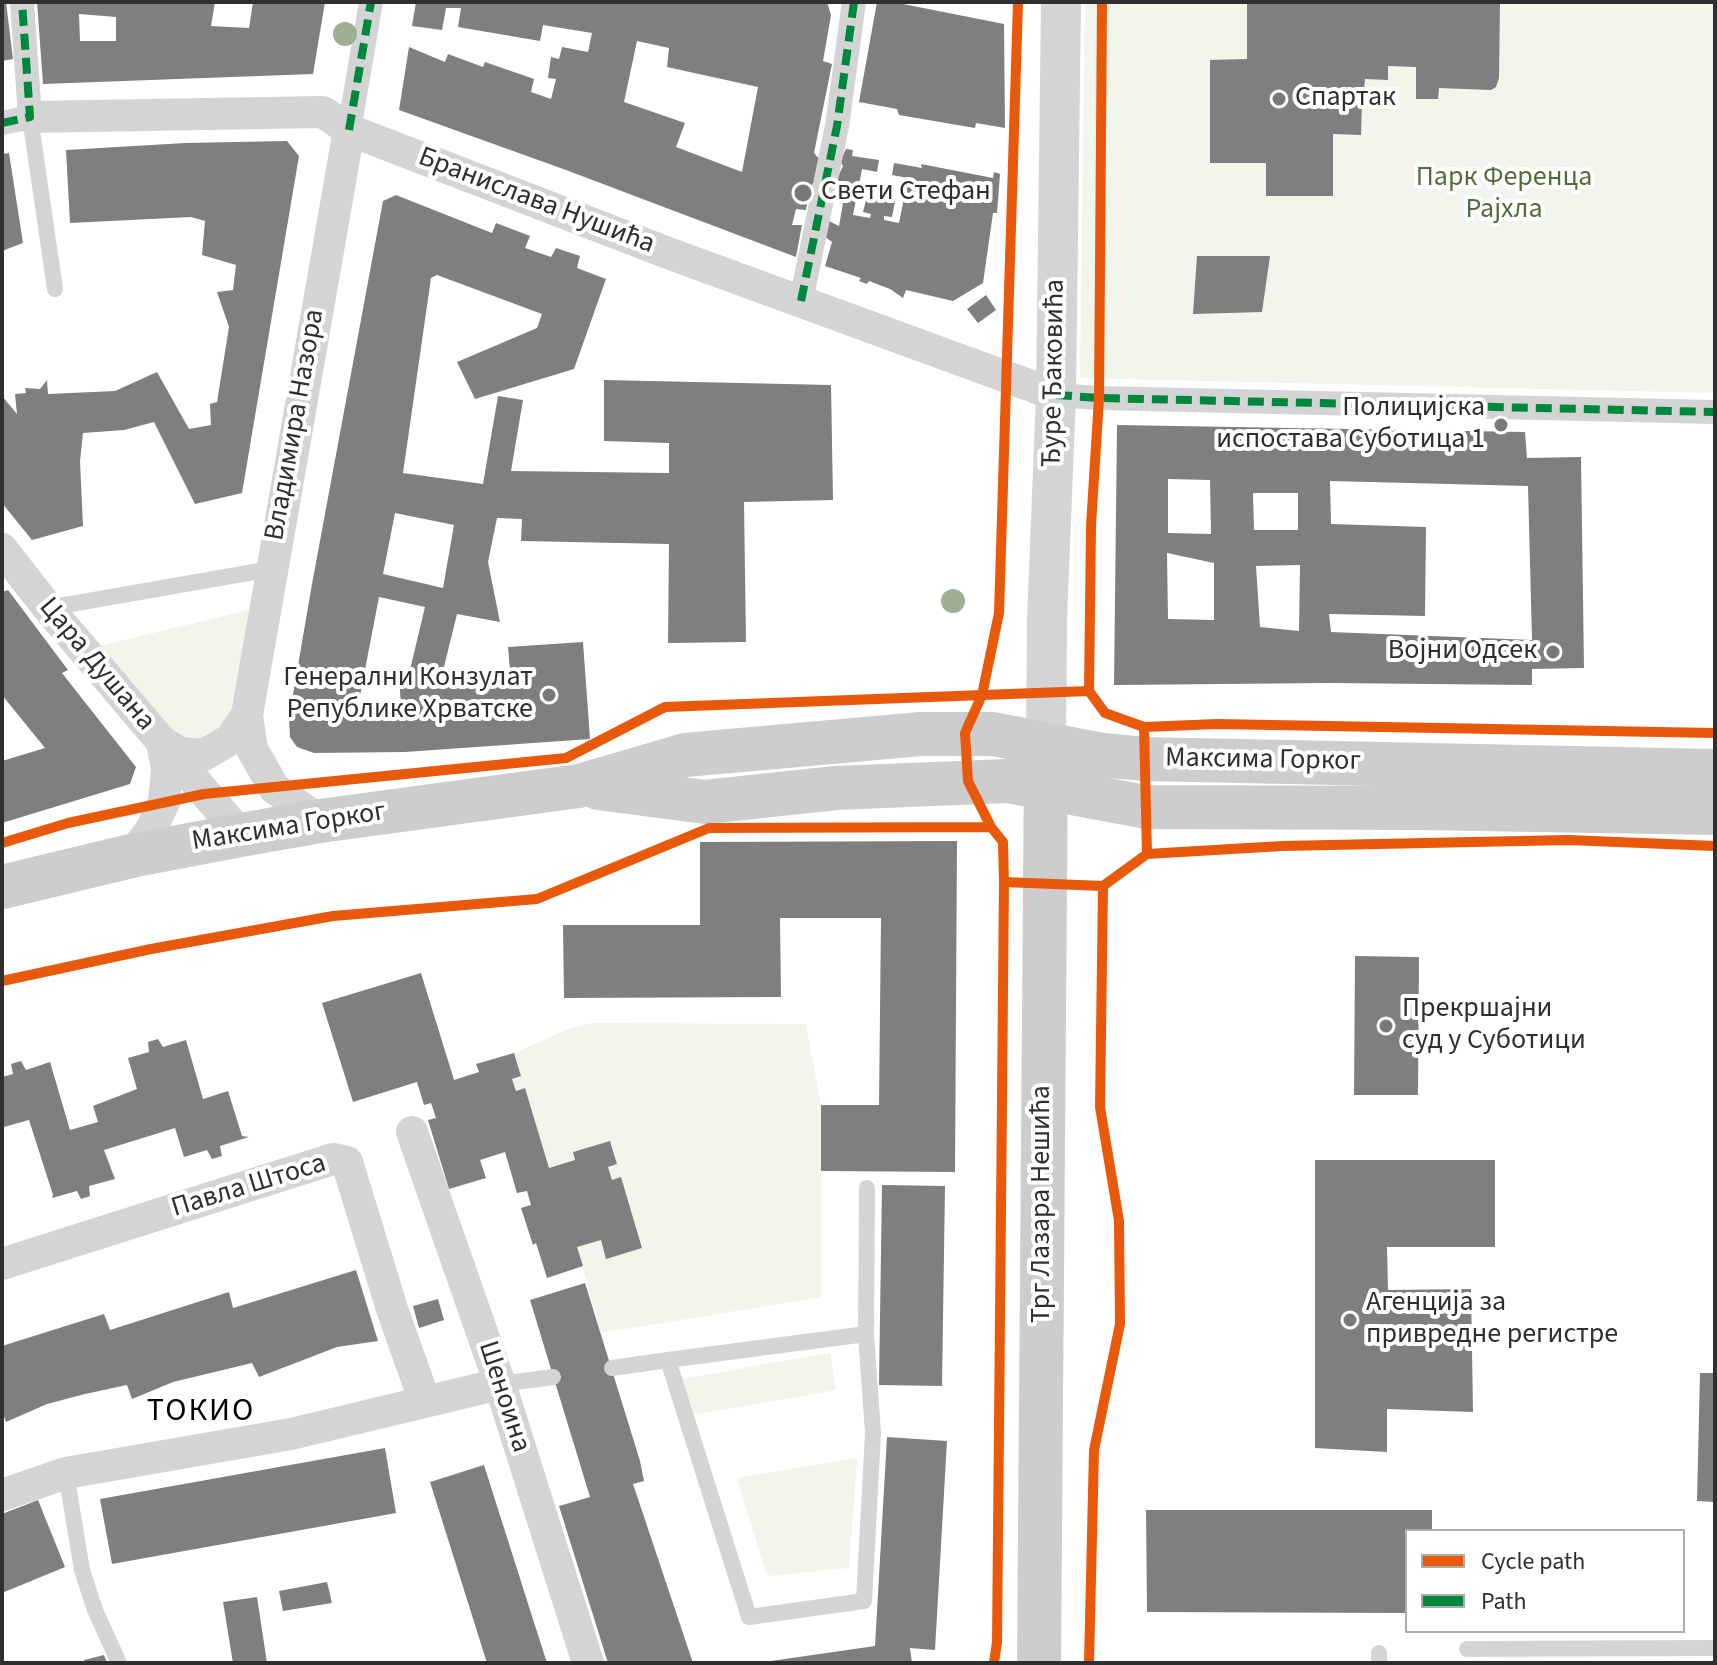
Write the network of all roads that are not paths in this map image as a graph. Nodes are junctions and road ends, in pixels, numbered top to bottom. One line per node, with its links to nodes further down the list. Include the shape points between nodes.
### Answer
1 (22, 2): 5 (street)
2 (371, 2): 6 (street, Владимира Назора)
3 (854, 2): 8 (street, via 837,126)
4 (1061, 2): 9 (street, Ђуре Ђаковића)
5 (16, 120): 6 (street, Бранислава Нушића, via 323,112); 7 (lane)
6 (349, 130): 8 (street, Бранислава Нушића); 12 (street, Владимира Назора)
7 (55, 289)
8 (801, 301): 9 (street, Бранислава Нушића)
9 (1056, 395): 10 (street); 16 (street, Ђуре Ђаковића)
10 (1715, 412)
11 (2, 549): 13 (street, Цара Душана)
12 (271, 569): 13 (lane); 14 (street, Владимира Назора)
13 (48, 608): 15 (street, Цара Душана)
14 (247, 715): 15 (street, via 231,739 204,755 180,753); 19 (street, Владимира Назора, via 252,749 274,788)
15 (162, 742): 20 (street, Цара Душана); 21 (street, Цара Душана, via 167,769 164,802)
16 (1046, 766): 17 (main road, Максима Горког, via 1144,759); 18 (main road, Максима Горког, via 1146,807); 19 (main road, Максима Горког, via 1007,781 836,788 705,802 579,786); 38 (main road, Трг Лазара Нешића)
17 (1715, 771)
18 (1715, 813)
19 (320, 821): 20 (main road, Максима Горког)
20 (241, 835): 21 (main road, Максима Горког)
21 (131, 856): 22 (main road, Максима Горког)
22 (2, 887)
23 (412, 1132): 30 (street, Шеноина)
24 (867, 1188): 26 (lane)
25 (2, 1264): 31 (street, Павла Штоса, via 333,1159 347,1162)
26 (866, 1334): 27 (lane); 27 (lane, via 873,1433 864,1601 749,1617)
27 (668, 1360): 28 (lane)
28 (612, 1368)
29 (553, 1377): 30 (lane)
30 (500, 1384): 31 (street); 37 (street, Шеноина)
31 (425, 1402): 32 (street, via 291,1434)
32 (66, 1473): 33 (street); 36 (lane, via 82,1570)
33 (2, 1495)
34 (1715, 1648): 35 (lane)
35 (1467, 1649)
36 (119, 1663)
37 (588, 1663)
38 (1039, 1663)

